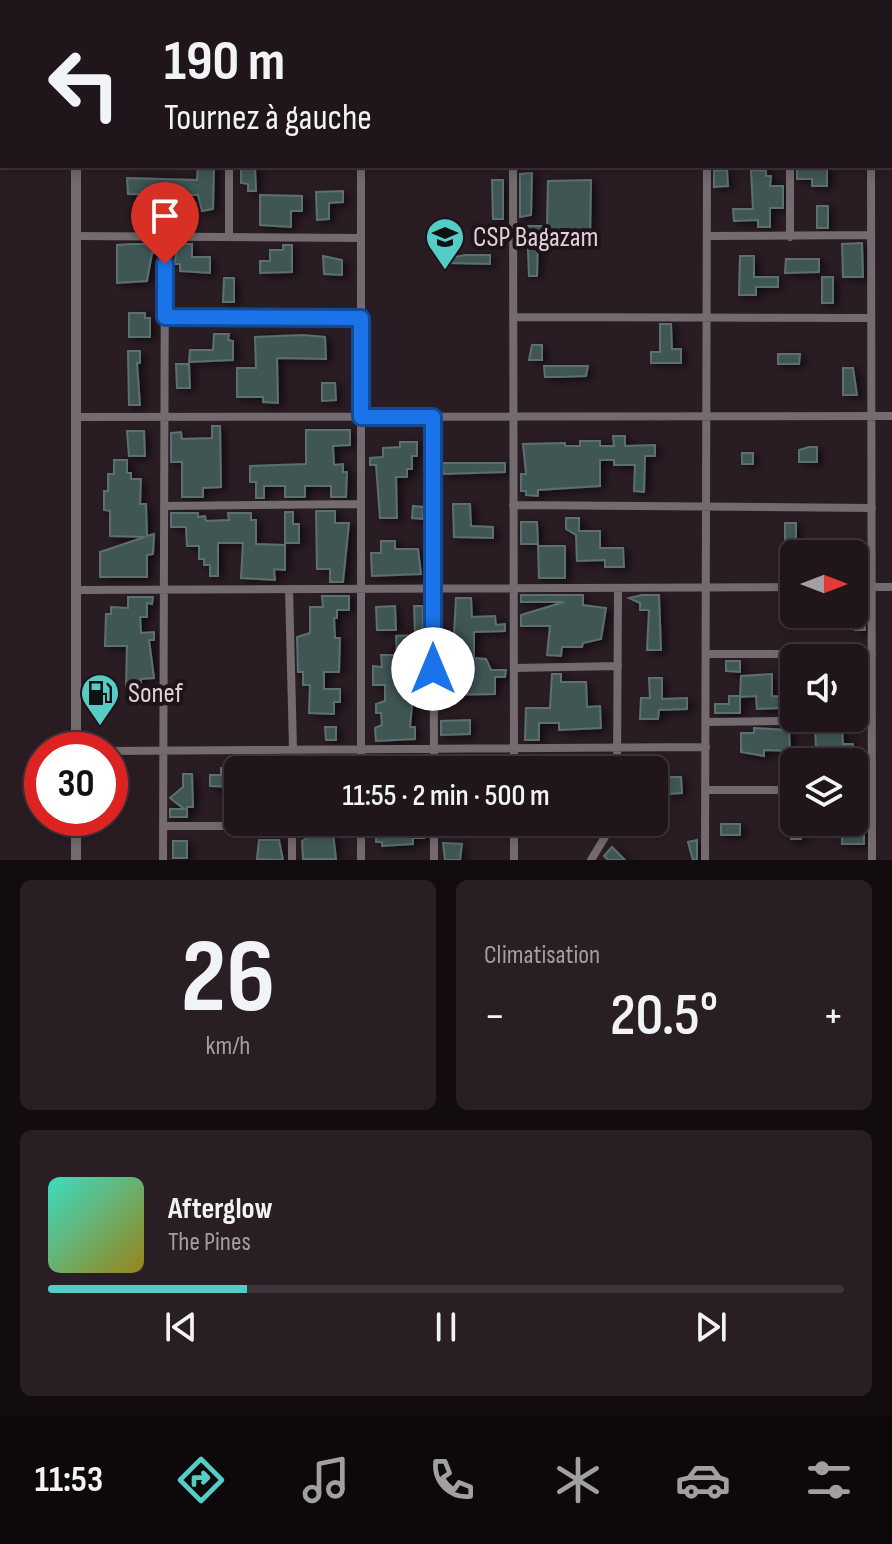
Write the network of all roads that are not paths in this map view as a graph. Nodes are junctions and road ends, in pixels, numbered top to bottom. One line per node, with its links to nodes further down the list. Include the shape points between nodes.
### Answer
1 (76, 168): 9 (street)
2 (229, 168): 12 (street)
3 (361, 168): 14 (street)
4 (513, 168): 16 (street)
5 (707, 168): 10 (street)
6 (790, 168): 13 (street)
7 (871, 168): 8 (street)
8 (871, 235): 13 (street); 19 (street)
9 (76, 236): 11 (street); 23 (street)
10 (707, 236): 13 (street); 17 (street)
11 (165, 237): 12 (street); 15 (street)
12 (229, 237): 14 (street)
13 (790, 237)
14 (361, 238): 18 (street)
15 (165, 317): 18 (street); 24 (street)
16 (513, 317): 17 (street); 27 (street)
17 (706, 317): 19 (street); 20 (street)
18 (361, 318): 25 (street)
19 (871, 318): 21 (street)
20 (706, 416): 21 (street); 27 (street); 29 (street)
21 (872, 416): 22 (street); 32 (street)
22 (892, 416)
23 (76, 417): 24 (street); 44 (street)
24 (165, 417): 25 (street); 31 (street)
25 (361, 417): 26 (street); 28 (street)
26 (433, 417): 27 (street); 37 (street)
27 (513, 417): 30 (street)
28 (361, 504): 31 (street); 43 (street)
29 (706, 504): 30 (street); 32 (street); 40 (street)
30 (513, 505): 38 (street)
31 (164, 506): 41 (street)
32 (872, 508): 35 (street)
33 (780, 587): 40 (street)
34 (868, 587): 35 (street)
35 (872, 587): 36 (street); 46 (street)
36 (892, 587)
37 (433, 588): 38 (street); 43 (street); 56 (street)
38 (514, 588): 39 (street); 48 (street)
39 (618, 588): 40 (street); 47 (street)
40 (706, 588): 45 (street)
41 (164, 589): 42 (street); 44 (street); 57 (street)
42 (289, 589): 43 (street); 55 (street)
43 (361, 589): 58 (street)
44 (76, 590): 51 (street)
45 (706, 654): 46 (street); 50 (street)
46 (872, 654): 49 (street)
47 (618, 666): 48 (street); 53 (street)
48 (514, 668): 52 (street)
49 (872, 720): 50 (street); 65 (street)
50 (706, 722): 54 (street)
51 (76, 732)
52 (514, 747): 53 (street); 56 (street); 62 (street)
53 (617, 747): 54 (street); 63 (street)
54 (706, 747): 66 (street)
55 (293, 749): 57 (street); 58 (street)
56 (434, 749): 58 (street); 61 (street)
57 (163, 750): 59 (street); 68 (street)
58 (361, 750): 60 (street)
59 (128, 751)
60 (361, 756)
61 (434, 756)
62 (514, 756)
63 (617, 756)
64 (868, 789): 65 (street)
65 (872, 789): 84 (street)
66 (706, 790): 67 (street); 83 (street)
67 (780, 790)
68 (163, 826): 69 (street); 77 (street)
69 (224, 826)
70 (76, 836): 76 (street)
71 (292, 836): 78 (street)
72 (361, 836): 79 (street)
73 (434, 836): 80 (street)
74 (514, 836): 81 (street)
75 (606, 836): 82 (street)
76 (76, 860)
77 (163, 860)
78 (292, 860)
79 (361, 860)
80 (434, 860)
81 (514, 860)
82 (592, 860)
83 (705, 860)
84 (872, 860)

